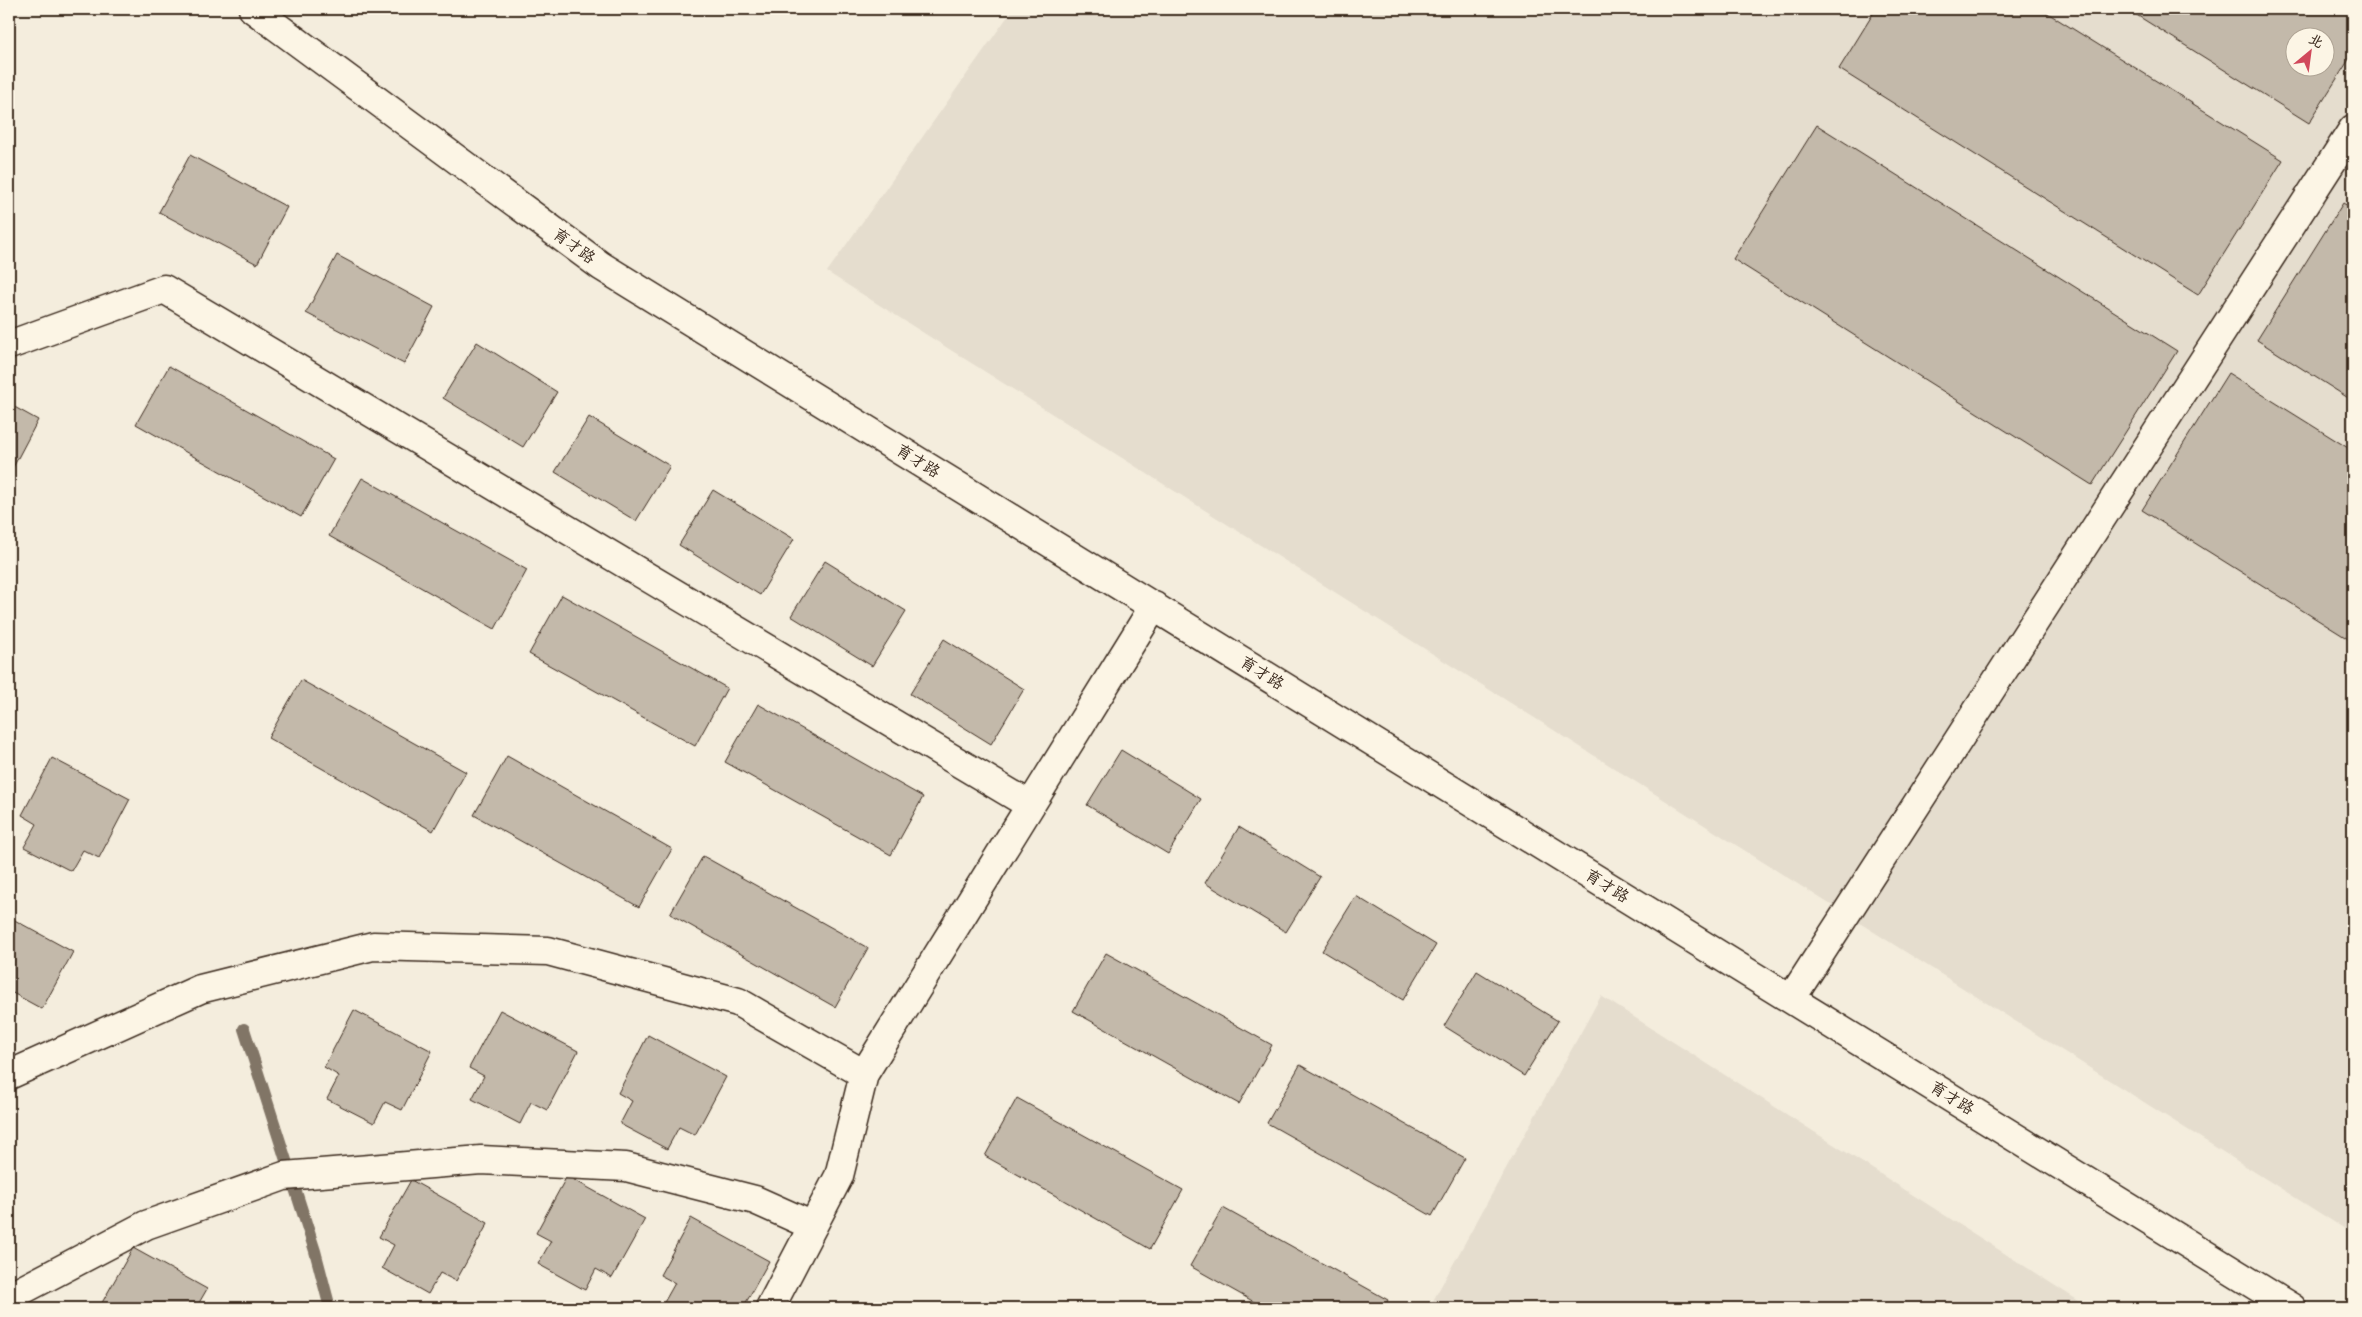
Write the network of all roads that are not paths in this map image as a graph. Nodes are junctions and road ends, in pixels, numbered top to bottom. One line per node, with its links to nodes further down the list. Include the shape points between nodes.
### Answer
1 (252, 9): 4 (street, 育才路, via 601,266)
2 (2353, 129): 6 (street)
3 (9, 345): 5 (street, via 164,290)
4 (1154, 606): 5 (street); 6 (street, 育才路)
5 (1030, 805): 8 (street)
6 (1791, 999): 12 (street, 育才路)
7 (12, 1070): 8 (street, via 200,989 373,946 548,950 738,1002)
8 (864, 1074): 9 (street, via 839,1176)
9 (813, 1226): 10 (street, via 755,1200 626,1167 481,1160 284,1176 146,1225); 11 (street)
10 (9, 1297)
11 (770, 1308)
12 (2292, 1308)

